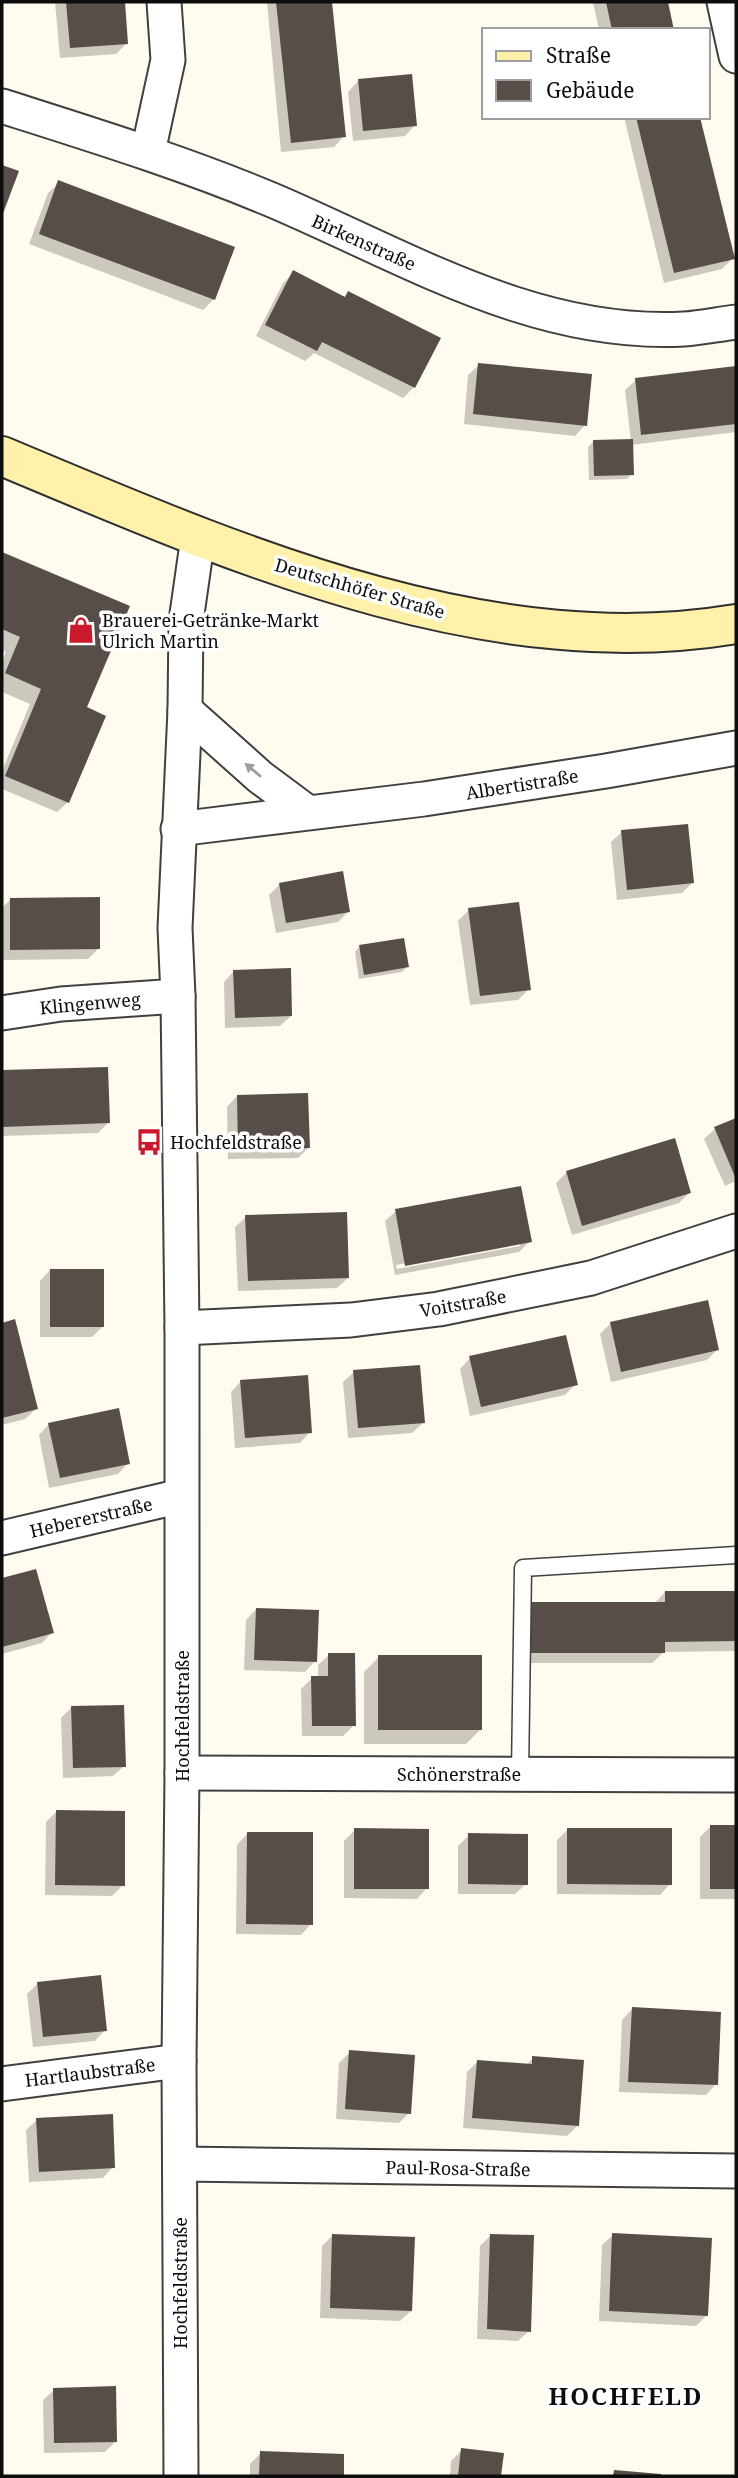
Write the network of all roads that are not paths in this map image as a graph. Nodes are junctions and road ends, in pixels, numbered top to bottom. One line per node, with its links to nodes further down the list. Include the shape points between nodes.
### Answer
1 (164, 2): 5 (street, via 168,60)
2 (724, 2): 3 (street)
3 (736, 56)
4 (2, 106): 5 (street, Birkenstraße)
5 (148, 152): 6 (street, Birkenstraße, via 273,201 462,286 540,312 617,326 683,329)
6 (736, 322)
7 (2, 456): 8 (main road, Deutschhöfer Straße)
8 (198, 537): 9 (main road, Deutschhöfer Straße, via 389,600 502,623 639,632 695,631); 10 (street, Hochfeldstraße, via 186,621)
9 (736, 624)
10 (185, 710): 12 (street, one-way to 10); 13 (street, Hochfeldstraße)
11 (736, 748): 12 (street, Albertistraße, via 425,799)
12 (307, 812): 13 (street, Albertistraße)
13 (178, 829): 14 (street, Hochfeldstraße)
14 (178, 996): 15 (street, Klingenweg); 17 (street, Hochfeldstraße)
15 (2, 1013)
16 (736, 1231): 17 (street, Voitstraße, via 591,1278 439,1309 351,1320)
17 (182, 1328): 18 (street, Hochfeldstraße)
18 (181, 1496): 19 (street, Hebererstraße); 21 (street, Hochfeldstraße)
19 (2, 1538)
20 (736, 1555): 22 (lane, via 523,1568)
21 (182, 1773): 22 (street, Schönerstraße); 24 (street, Hochfeldstraße)
22 (520, 1774): 23 (street, Schönerstraße)
23 (736, 1775)
24 (179, 2061): 25 (street, Hartlaubstraße); 26 (street, Hochfeldstraße)
25 (2, 2084)
26 (180, 2164): 27 (street, Paul-Rosa-Straße); 28 (street, Hochfeldstraße)
27 (736, 2171)
28 (181, 2476)

